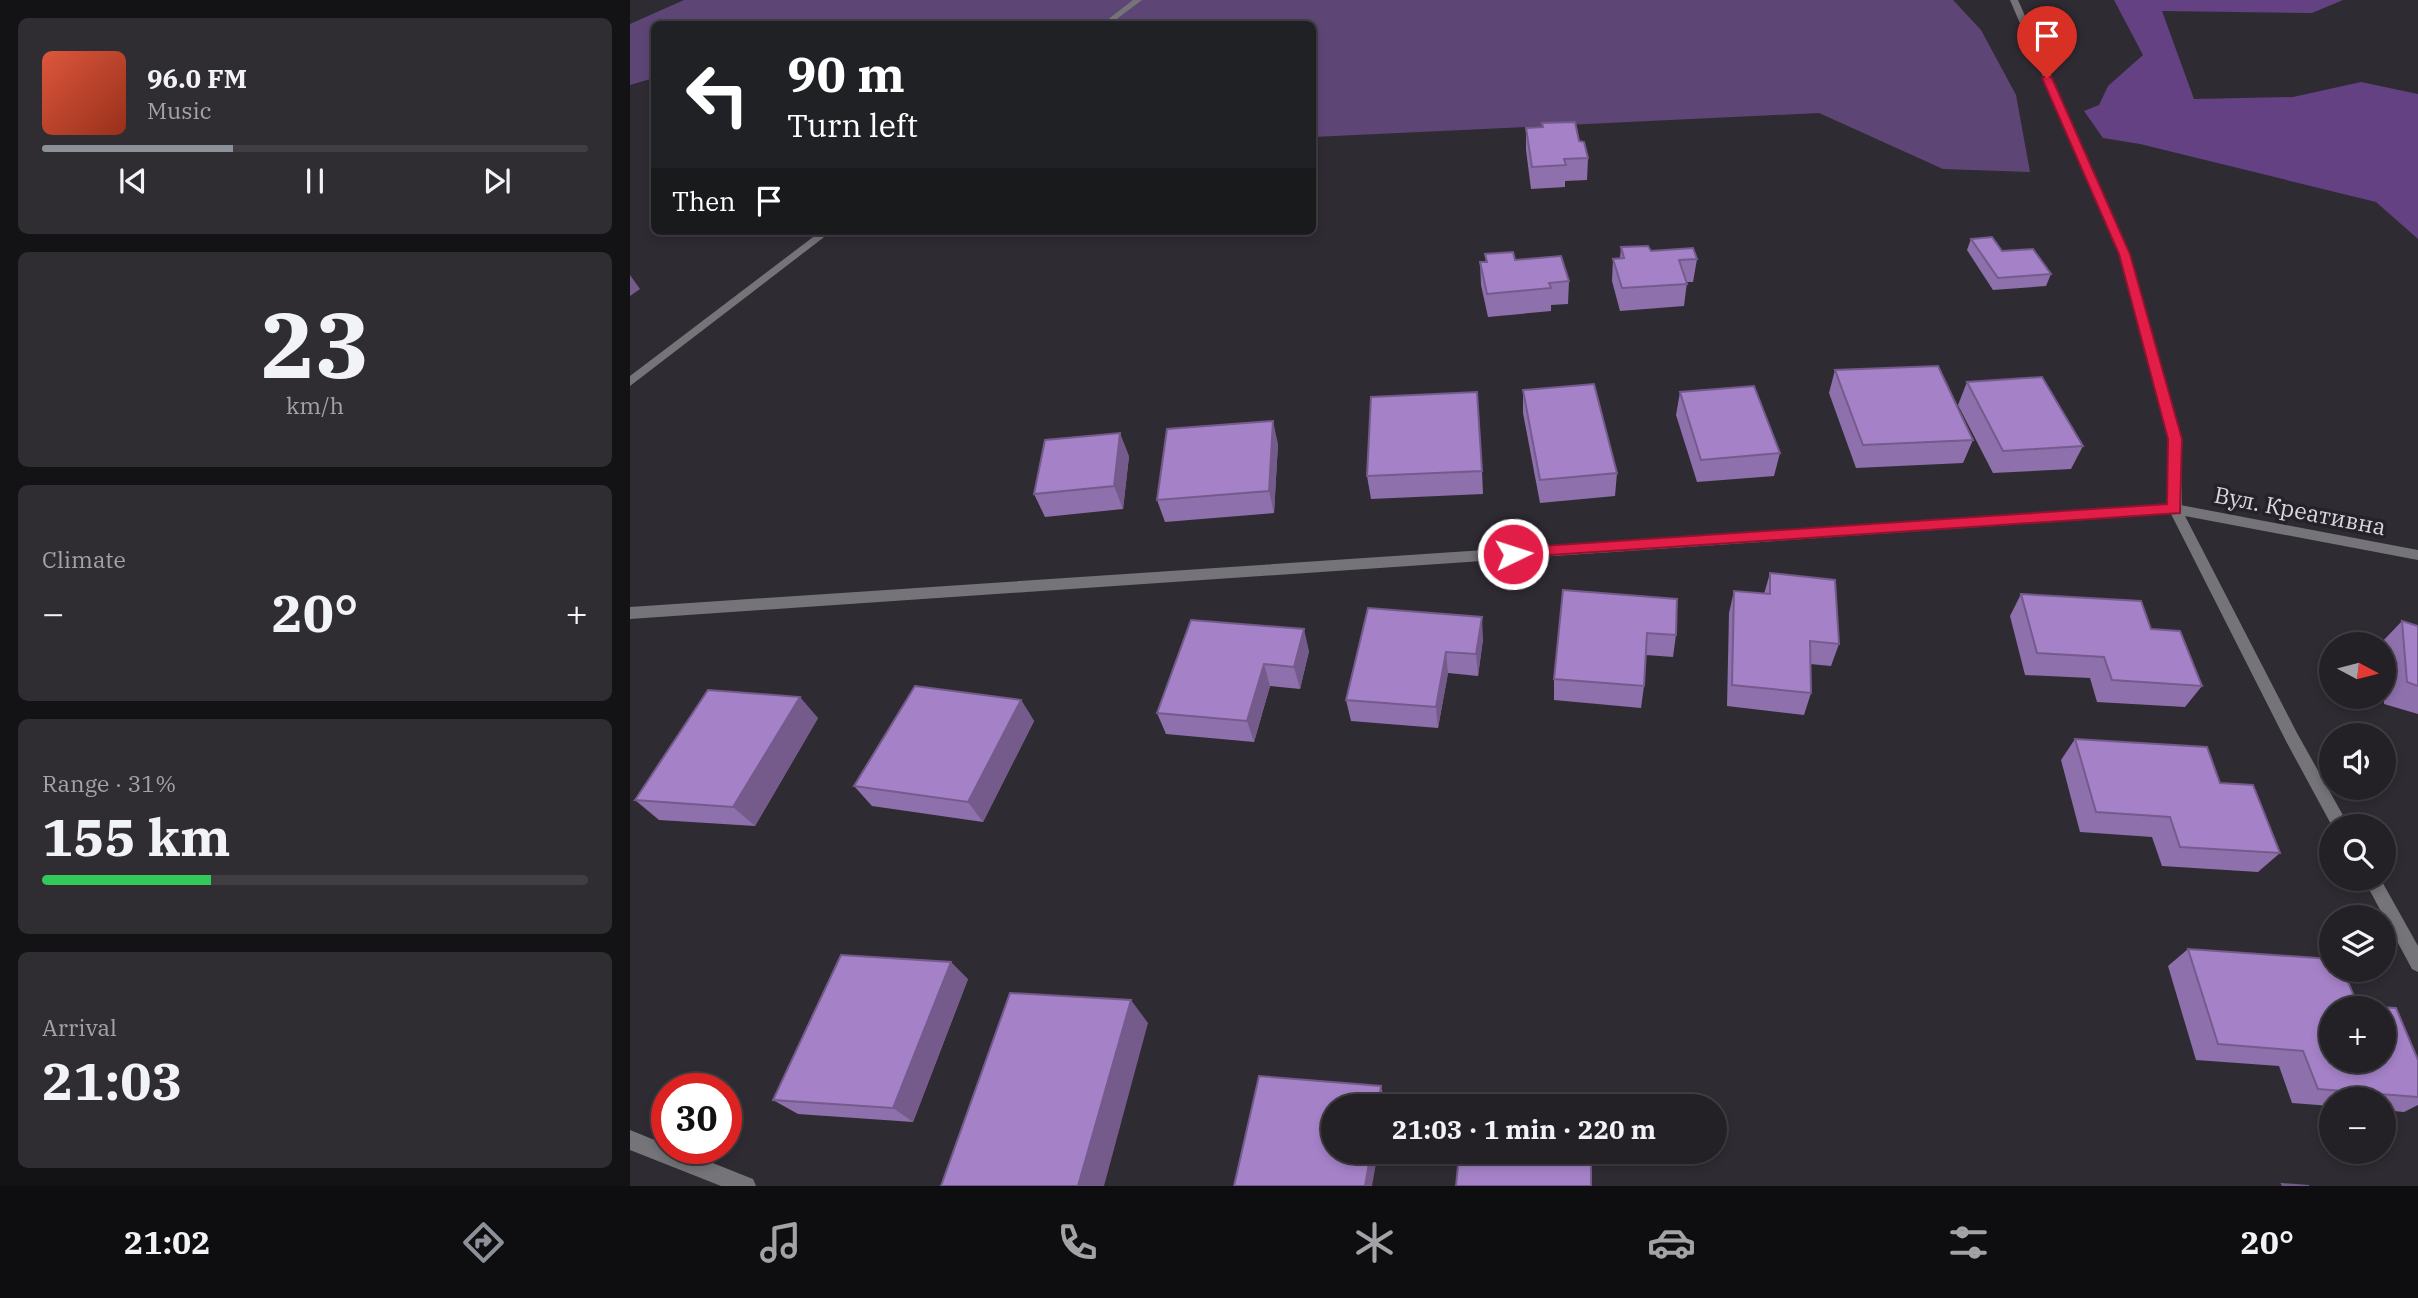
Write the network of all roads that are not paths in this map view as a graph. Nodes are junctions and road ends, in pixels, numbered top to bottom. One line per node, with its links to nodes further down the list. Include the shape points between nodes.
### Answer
1 (1138, 0): 3 (street)
2 (2014, 0): 6 (street, via 2124,254 2175,439)
3 (1110, 21)
4 (822, 235): 5 (street)
5 (630, 382)
6 (2175, 509): 7 (street, Вул. Креативна); 8 (street, Вул. Креативна); 9 (street)
7 (2418, 555)
8 (630, 614)
9 (2334, 814)
10 (2378, 891): 11 (street)
11 (2418, 963)
12 (630, 1140): 13 (street)
13 (746, 1186)

